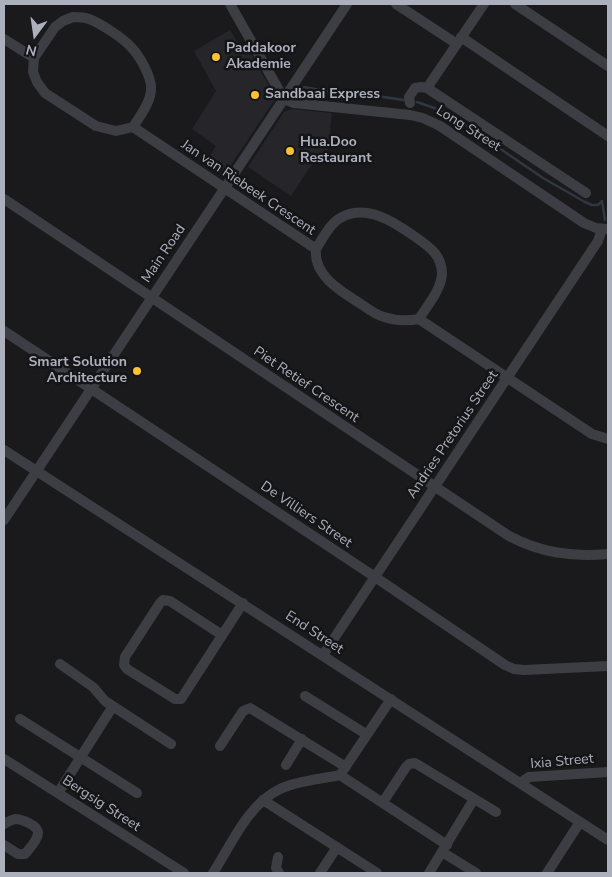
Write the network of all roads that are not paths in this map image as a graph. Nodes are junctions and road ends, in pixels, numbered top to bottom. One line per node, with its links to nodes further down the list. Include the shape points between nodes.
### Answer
1 (230, 4): 11 (street)
2 (347, 4): 11 (street, Main Road)
3 (396, 4): 7 (street)
4 (484, 4): 7 (street)
5 (516, 4): 9 (street)
6 (4, 38): 8 (street)
7 (459, 41): 10 (street); 14 (street)
8 (34, 58): 13 (street, via 34,77 45,93 96,126 116,131); 13 (street, via 55,27 73,18 90,20 126,42 134,50 151,84 149,100)
9 (608, 66)
10 (425, 88): 12 (street); 16 (street)
11 (284, 99): 12 (street, Long Street, via 294,103); 15 (street, Main Road)
12 (404, 114): 18 (street, Long Street, via 440,126 584,223)
13 (133, 127): 15 (street, Jan van Riebeek Crescent)
14 (608, 136)
15 (225, 188): 19 (street, Jan van Riebeek Crescent); 20 (street, Main Road)
16 (586, 193)
17 (4, 199): 20 (street, Piet Retief Crescent)
18 (605, 229): 23 (street, Andries Pretorius Street)
19 (316, 249): 21 (street, Jan van Riebeek Crescent, via 317,262 336,288 383,317 398,320); 21 (street, via 333,225 347,215 378,216 394,222 431,248 440,263 440,283)
20 (152, 298): 24 (street, Main Road); 28 (street, Piet Retief Crescent)
21 (419, 318): 23 (street)
22 (4, 331): 24 (street, De Villiers Street)
23 (507, 378): 25 (street, via 592,434); 28 (street, Andries Pretorius Street)
24 (91, 389): 27 (street, Main Road); 31 (street, De Villiers Street)
25 (608, 439)
26 (4, 450): 27 (street, End Street)
27 (37, 470): 29 (street, Main Road); 32 (street, End Street)
28 (435, 487): 30 (street, Piet Retief Crescent, via 531,547 567,555); 31 (street, Andries Pretorius Street)
29 (4, 520)
30 (608, 554)
31 (375, 577): 34 (street, Andries Pretorius Street); 36 (street, De Villiers Street, via 509,667 524,670)
32 (243, 603): 33 (street); 34 (street, End Street)
33 (222, 635): 33 (street, via 179,700 124,665 125,657 163,600 170,601)
34 (323, 655): 38 (street, End Street)
35 (60, 664): 39 (street, via 93,686)
36 (608, 666)
37 (304, 696): 41 (street)
38 (391, 699): 41 (street); 50 (street, End Street)
39 (113, 706): 43 (street); 45 (street)
40 (20, 718): 45 (street)
41 (366, 734): 48 (street)
42 (302, 739): 44 (street, via 247,708); 47 (street); 48 (street)
43 (171, 744)
44 (220, 746)
45 (80, 757): 51 (street); 52 (street)
46 (4, 759): 51 (street, Bergsig Street)
47 (286, 765)
48 (343, 771): 53 (street, via 280,789); 55 (street)
49 (608, 772): 50 (street, Ixia Street, via 529,777)
50 (520, 782): 57 (street, End Street)
51 (58, 793): 64 (street, Bergsig Street)
52 (137, 793)
53 (263, 800): 61 (street); 65 (street, via 248,816)
54 (474, 800): 55 (street, via 412,763 406,766); 56 (street); 62 (street)
55 (383, 802): 62 (street)
56 (496, 812)
57 (580, 822): 59 (street, End Street); 71 (street)
58 (4, 824): 60 (street, via 18,820 32,826 38,833 24,854)
59 (608, 840)
60 (4, 845)
61 (337, 847): 67 (street); 68 (street)
62 (444, 849): 69 (street); 70 (street)
63 (278, 857): 66 (street, via 276,868)
64 (184, 873)
65 (214, 873)
66 (279, 873)
67 (320, 873)
68 (377, 873)
69 (429, 873)
70 (476, 873)
71 (547, 873)

